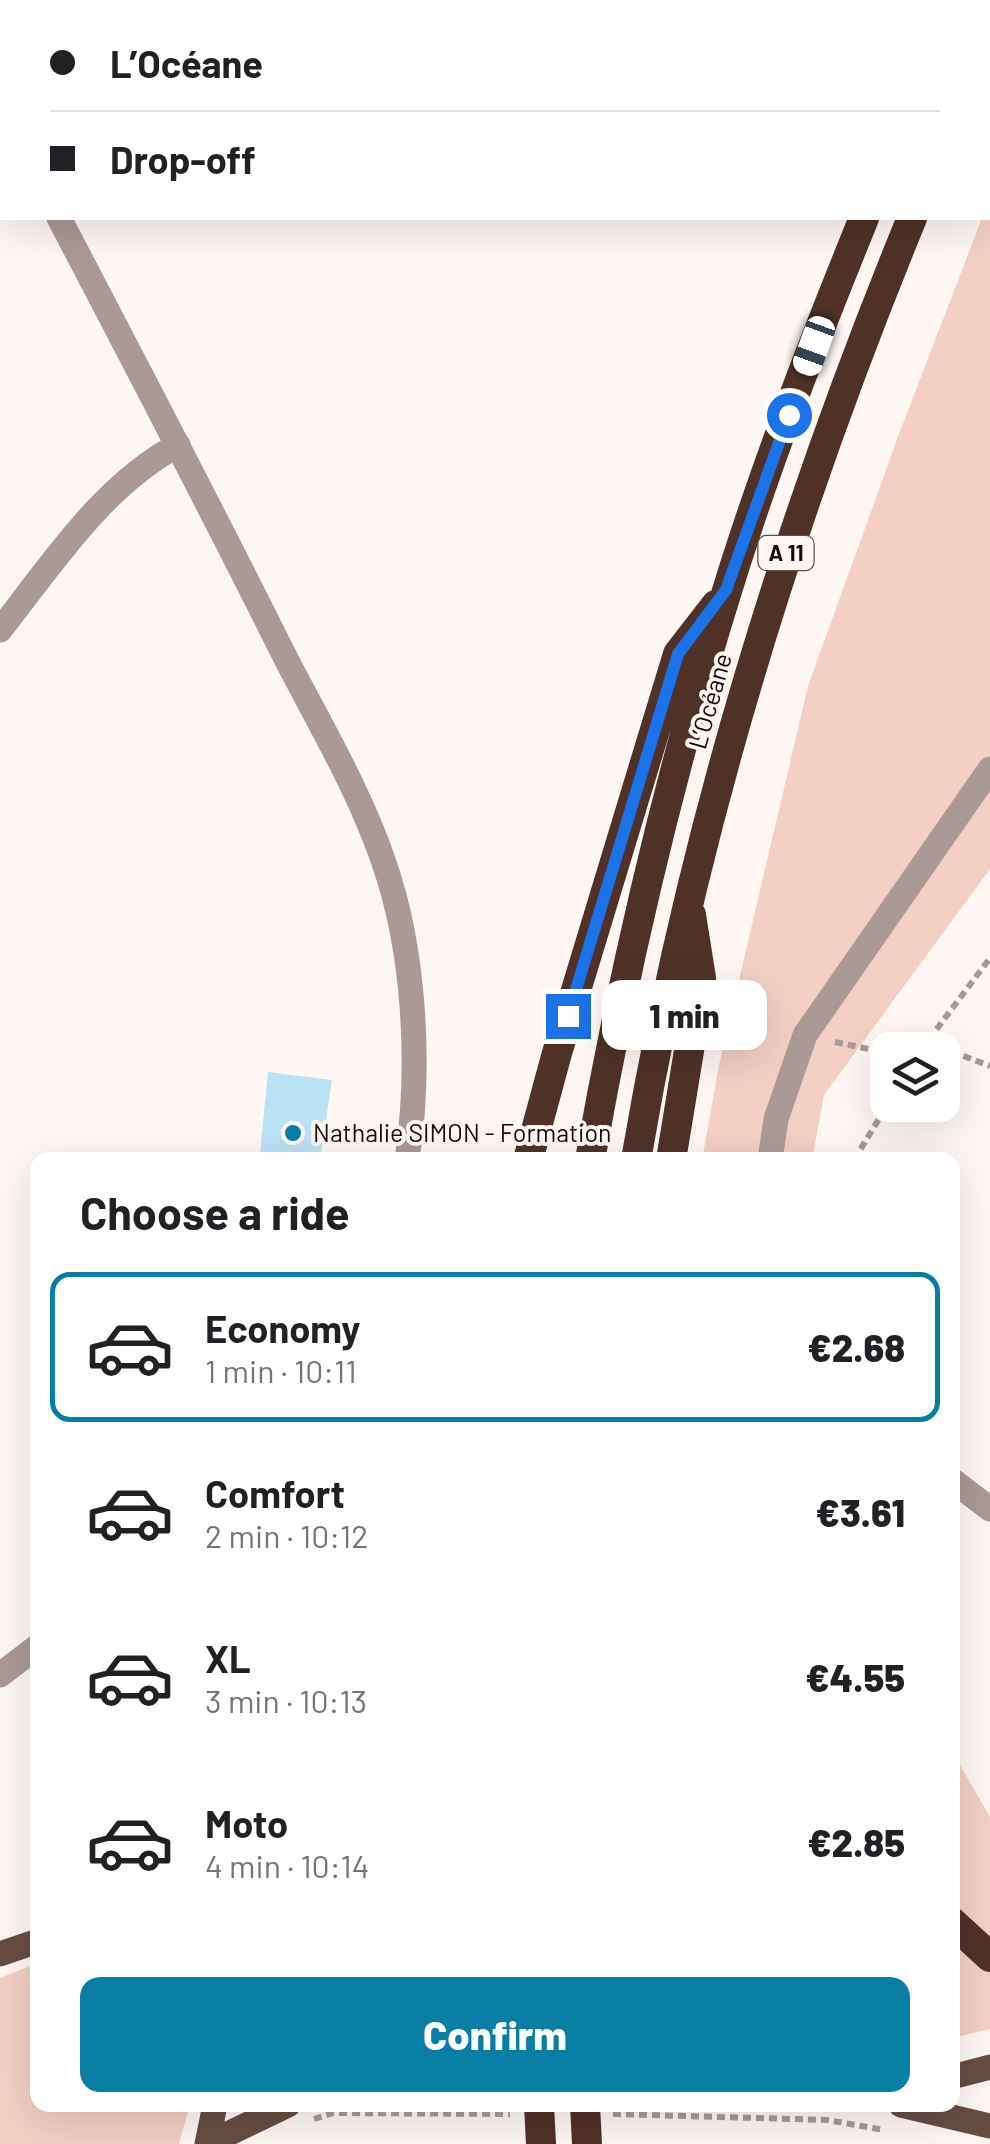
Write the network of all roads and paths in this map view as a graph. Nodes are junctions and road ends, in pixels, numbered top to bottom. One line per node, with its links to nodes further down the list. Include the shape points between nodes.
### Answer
1 (61, 220): 4 (street)
2 (863, 220): 5 (highway, L’Océane / A 11)
3 (911, 220): 8 (highway, L’Océane / A 11, via 790,540)
4 (178, 446): 6 (street, via 143,464 82,526); 16 (street, via 384,860 402,932 412,1028)
5 (726, 590): 17 (highway, via 678,654); 18 (highway, L’Océane / A 11, via 646,882)
6 (0, 630)
7 (990, 769): 11 (street)
8 (688, 898): 19 (highway, L’Océane / A 11); 20 (highway, via 701,978)
9 (990, 958): 10 (path)
10 (934, 1032)
11 (804, 1035): 12 (path); 21 (street)
12 (870, 1049)
13 (960, 1055): 14 (path)
14 (990, 1066)
15 (877, 1122): 22 (path)
16 (409, 1152)
17 (530, 1152)
18 (591, 1152)
19 (638, 1152)
20 (672, 1152)
21 (771, 1152)
22 (859, 1152)
23 (960, 1486): 24 (street)
24 (990, 1509)
25 (30, 1652): 26 (street)
26 (0, 1675)
27 (960, 1930): 30 (highway)
28 (30, 1943): 29 (main road)
29 (4, 1948)
30 (990, 1958)
31 (990, 2068): 32 (main road)
32 (960, 2075)
33 (214, 2112): 42 (main road)
34 (539, 2112): 43 (highway)
35 (585, 2112): 44 (highway)
36 (931, 2112): 40 (main road)
37 (379, 2113): 38 (path)
38 (294, 2114): 42 (main road)
39 (736, 2115): 41 (path)
40 (990, 2126)
41 (895, 2132)
42 (207, 2144)
43 (541, 2144)
44 (587, 2144)

